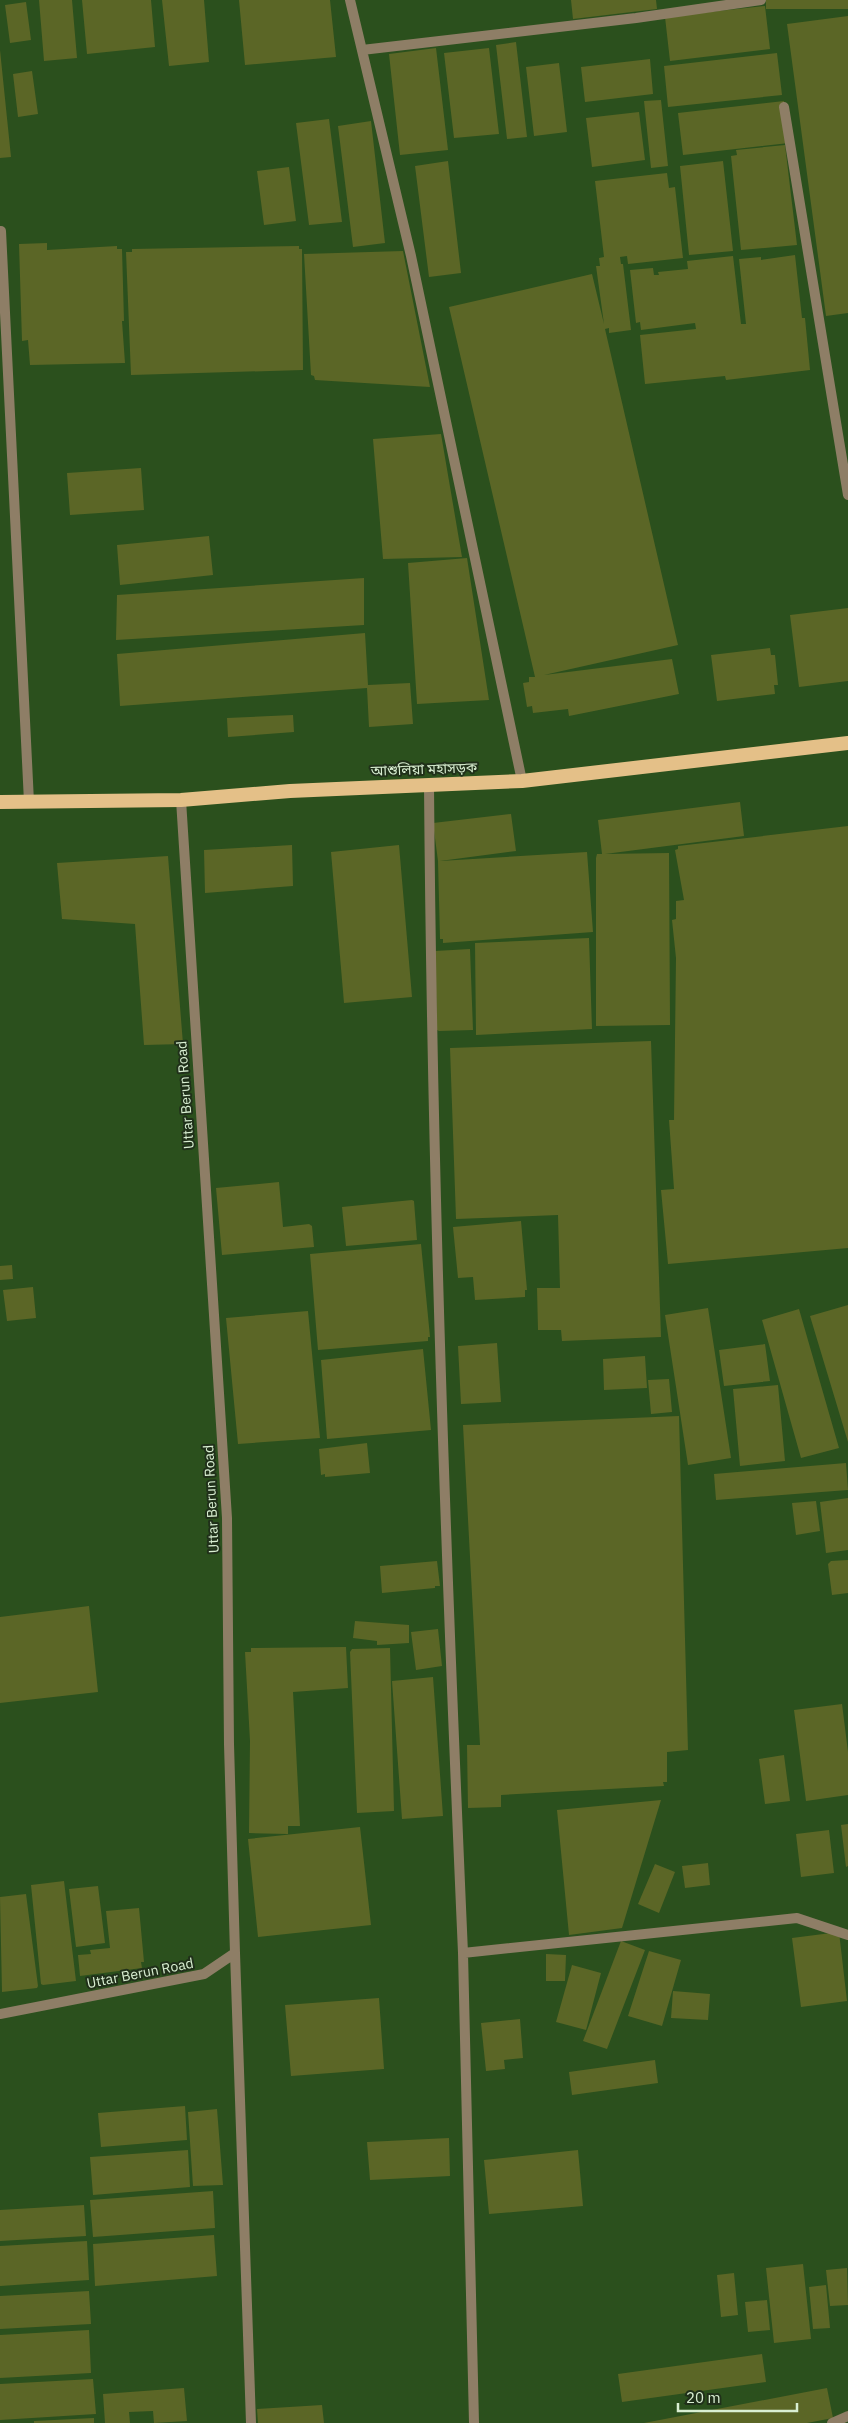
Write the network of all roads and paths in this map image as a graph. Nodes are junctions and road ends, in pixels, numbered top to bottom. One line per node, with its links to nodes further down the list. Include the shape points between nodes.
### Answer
1 (350, 0): 3 (street)
2 (761, 0): 3 (street)
3 (362, 50): 8 (street, via 411,256)
4 (784, 107): 6 (street)
5 (1, 231): 12 (street)
6 (848, 495)
7 (848, 743): 8 (highway, আশুলিয়া মহাসড়ক)
8 (522, 782): 9 (highway, আশুলিয়া মহাসড়ক)
9 (429, 785): 10 (highway, আশুলিয়া মহাসড়ক); 15 (street, via 431,1050 445,1533)
10 (181, 800): 12 (highway, আশুলিয়া মহাসড়ক); 14 (street, Uttar Berun Road, via 227,1518)
11 (0, 802): 12 (highway, আশুলিয়া মহাসড়ক)
12 (29, 802)
13 (848, 1935): 15 (street, via 797,1918)
14 (235, 1953): 16 (street, Uttar Berun Road, via 204,1974); 18 (street)
15 (463, 1953): 19 (street)
16 (0, 2014)
17 (848, 2416): 20 (street)
18 (251, 2423)
19 (474, 2423)
20 (832, 2423)

